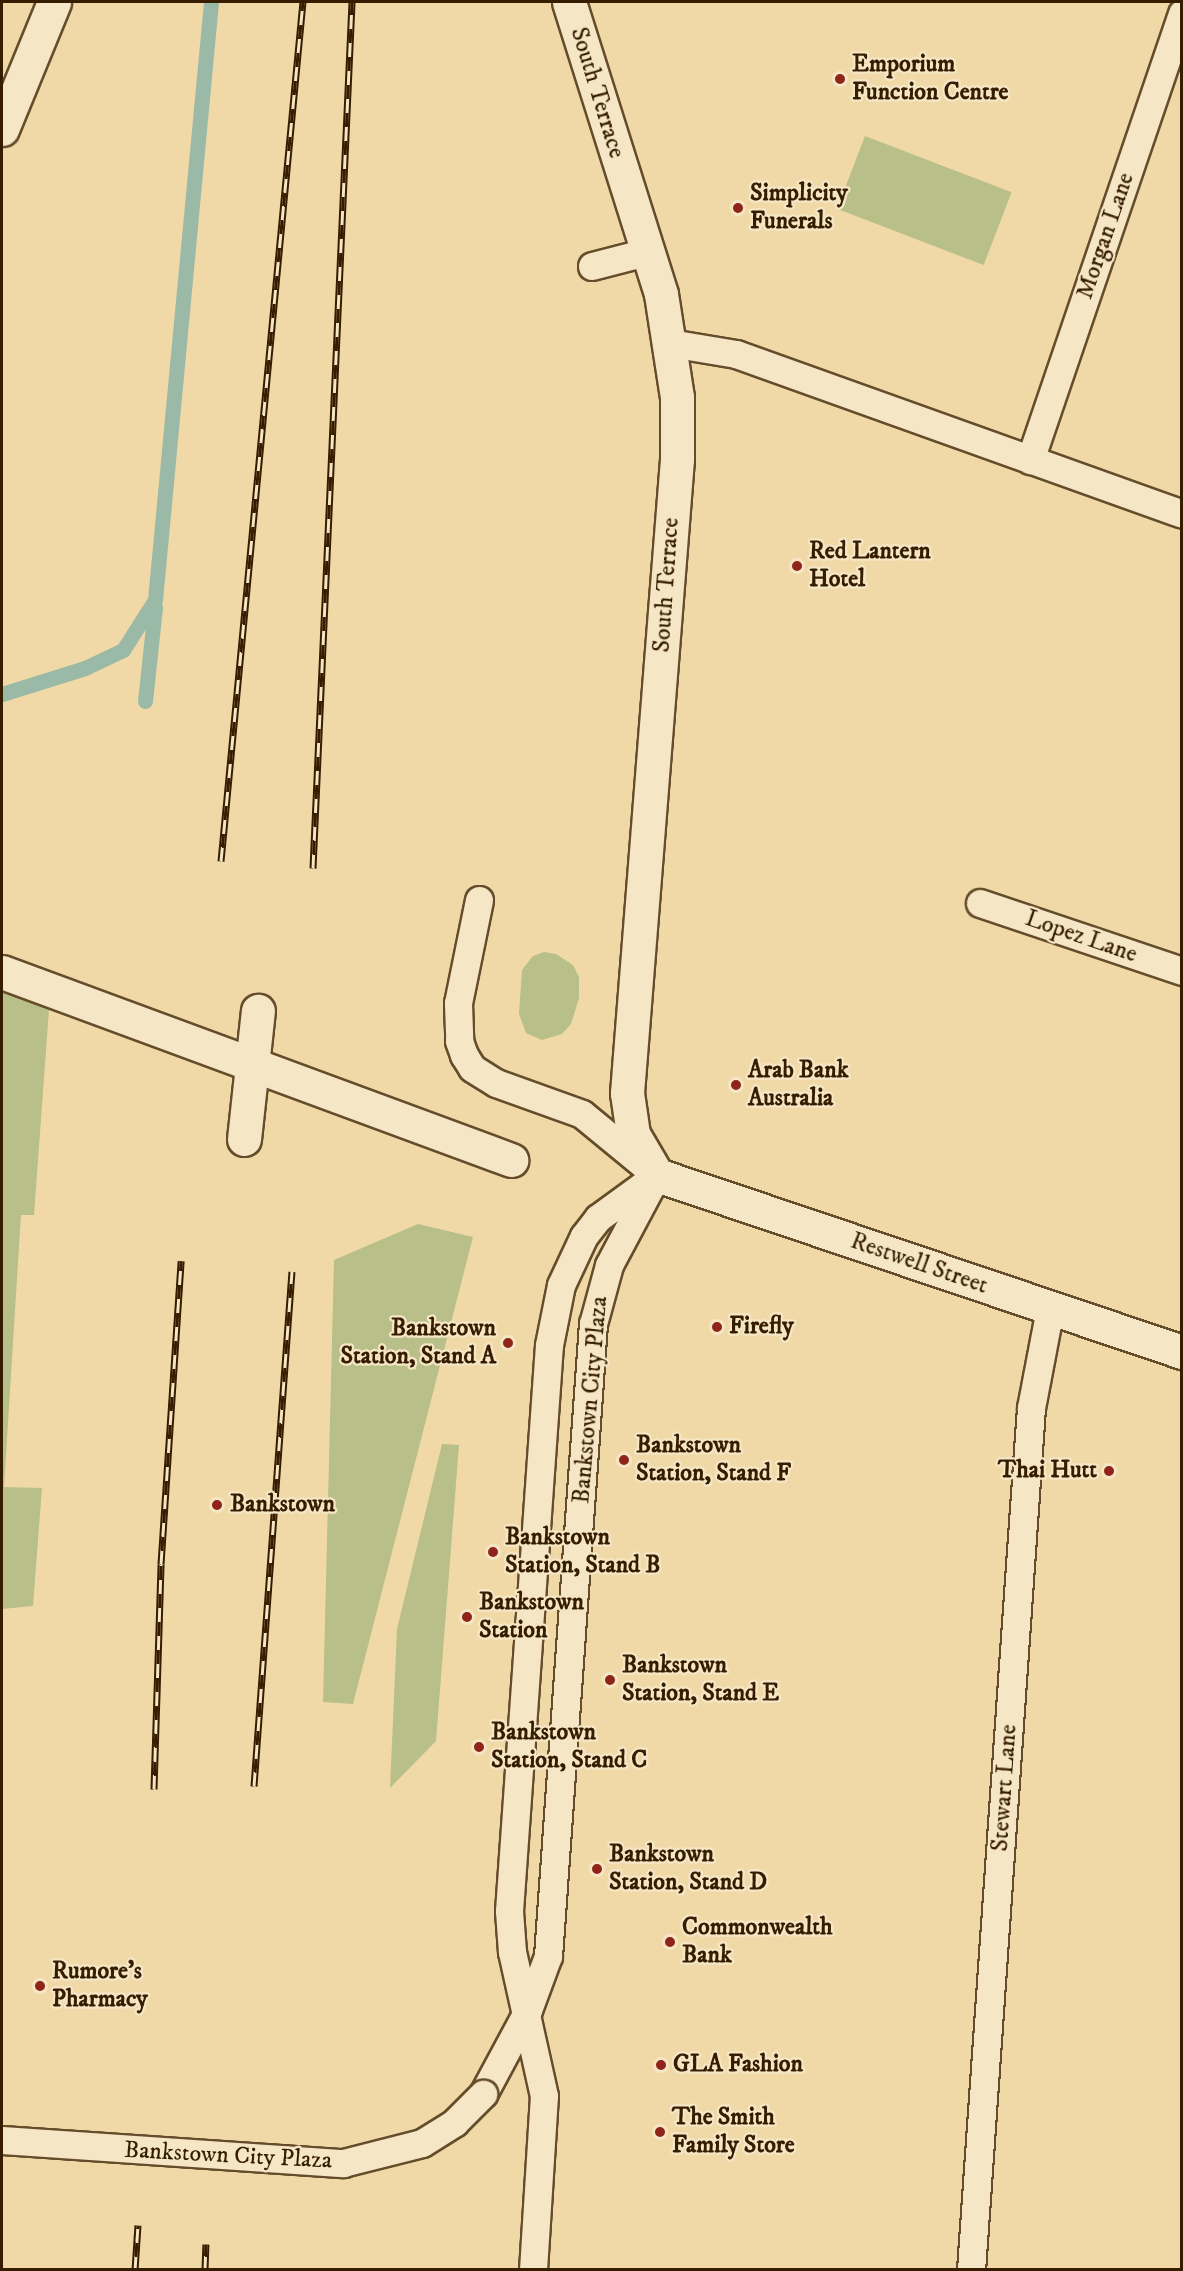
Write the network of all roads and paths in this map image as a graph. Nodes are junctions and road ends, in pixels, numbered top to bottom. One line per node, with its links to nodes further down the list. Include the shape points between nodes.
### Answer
1 (54, 2): 4 (street)
2 (569, 2): 5 (street, South Terrace)
3 (1182, 13): 8 (lane, Morgan Lane)
4 (2, 129)
5 (650, 251): 6 (lane); 7 (street, South Terrace)
6 (592, 266)
7 (670, 342): 8 (lane, via 736,354); 18 (street, South Terrace, via 677,397 677,459 627,1093 633,1134)
8 (1030, 460): 9 (lane)
9 (1182, 513)
10 (479, 900): 18 (lane, via 458,1003 459,1041 472,1068 496,1083 582,1114)
11 (980, 903): 12 (lane, Lopez Lane)
12 (1182, 971)
13 (2, 972): 15 (street)
14 (258, 1011): 15 (street)
15 (253, 1064): 16 (street); 17 (street)
16 (244, 1139)
17 (512, 1160)
18 (657, 1175): 19 (street, Restwell Street); 21 (lane, Bankstown City Plaza, via 617,1245 593,1324 548,1956); 21 (lane, Bankstown City Plaza, via 598,1218 584,1236 561,1285 549,1345 509,1911 512,1952)
19 (1050, 1308): 20 (street, Restwell Street); 24 (lane, Stewart Lane, via 1031,1408)
20 (1182, 1352)
21 (528, 2010): 22 (lane, Bankstown City Plaza, bridge, via 483,2094 455,2122 422,2143 343,2163); 23 (lane, Bankstown City Plaza, via 544,2096)
22 (2, 2140)
23 (533, 2270)
24 (971, 2270)

